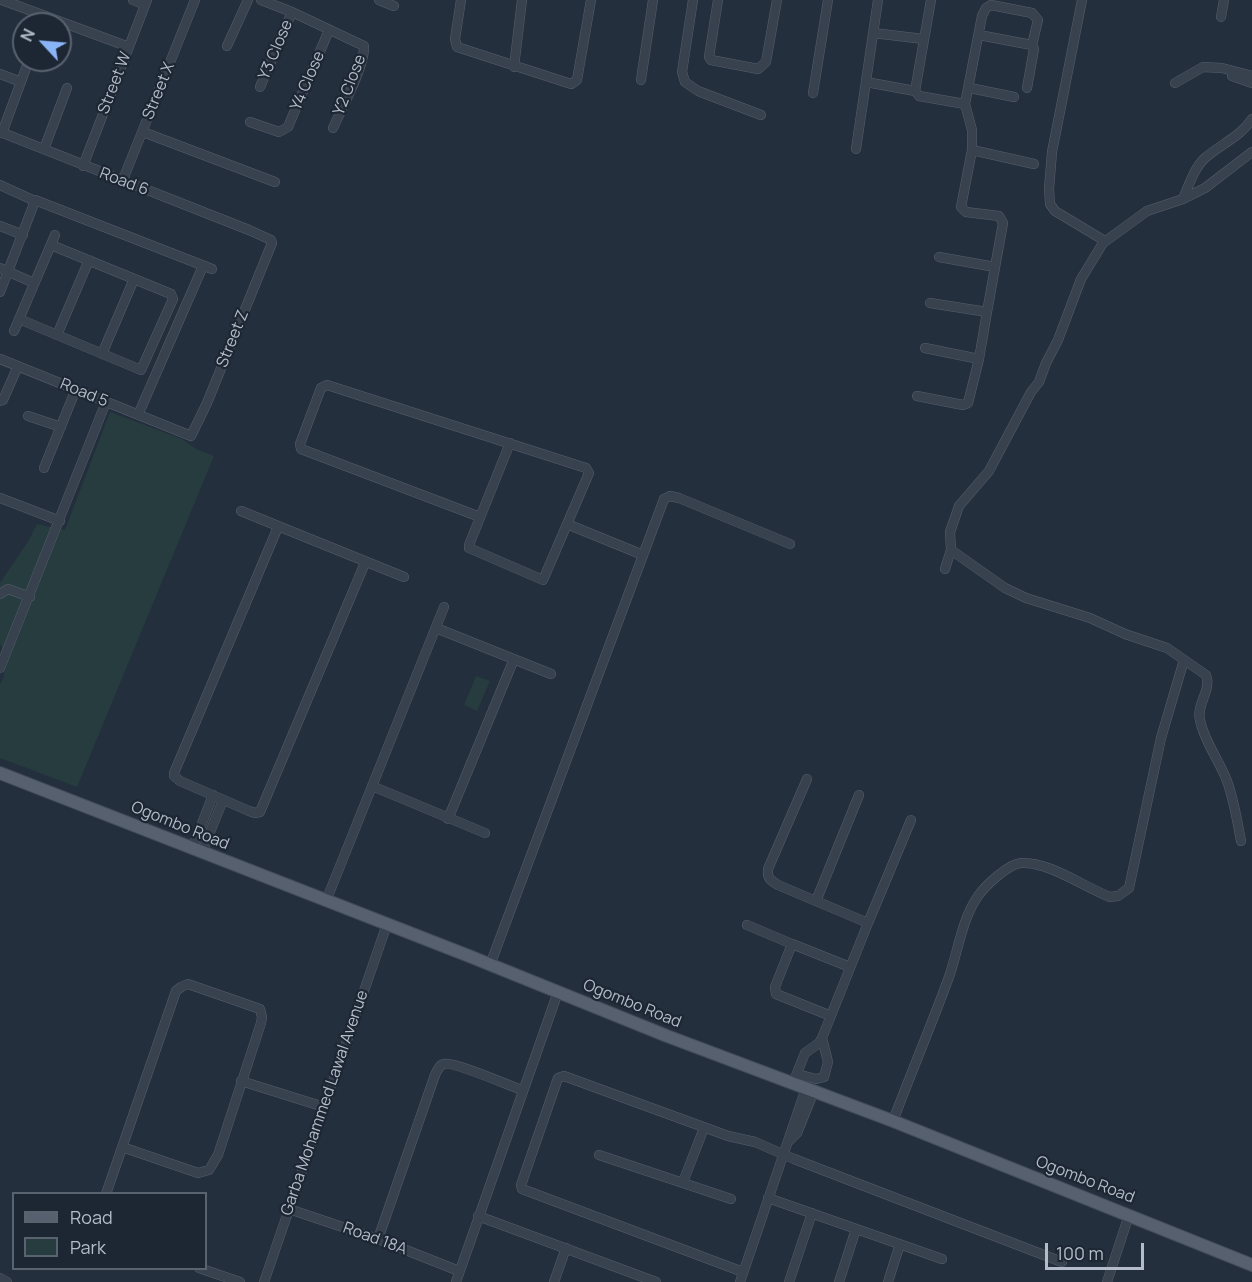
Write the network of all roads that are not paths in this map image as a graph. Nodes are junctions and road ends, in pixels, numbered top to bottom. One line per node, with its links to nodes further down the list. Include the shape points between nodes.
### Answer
1 (2, 0): 21 (street)
2 (133, 0): 19 (street)
3 (195, 0): 54 (street, Street X)
4 (248, 0): 30 (street)
5 (261, 0): 22 (street, Y2 Close)
6 (379, 0): 20 (street)
7 (461, 0): 32 (street, via 457,47)
8 (522, 0): 32 (street)
9 (591, 0): 32 (street, via 574,84)
10 (653, 0): 37 (street)
11 (693, 0): 50 (street, via 682,72 685,81 698,91)
12 (718, 0): 13 (street, via 709,57 758,69 766,62)
13 (777, 0)
14 (828, 0): 47 (street)
15 (878, 0): 26 (street)
16 (931, 0): 28 (street)
17 (1082, 0): 71 (street, via 1048,189 1055,211)
18 (1224, 0): 23 (street)
19 (146, 2): 31 (street, Street W)
20 (394, 6)
21 (27, 12)
22 (292, 12): 25 (street, Y2 Close); 42 (street, Y3 Close)
23 (1221, 17)
24 (72, 29): 31 (street)
25 (329, 30): 52 (street, Y4 Close, via 288,127 279,132); 53 (street, Y2 Close, via 362,44 364,50)
26 (873, 33): 28 (street); 39 (street)
27 (979, 35): 29 (street); 29 (street, via 983,12 988,6 995,6 1035,15 1038,20); 44 (street)
28 (924, 39): 46 (street)
29 (1032, 45): 45 (street)
30 (227, 46)
31 (129, 47): 61 (street, Street W)
32 (514, 67)
33 (1222, 68): 36 (street); 40 (street, via 1203,67); 41 (street)
34 (25, 72): 38 (street)
35 (0, 74): 38 (street)
36 (1252, 76)
37 (641, 80)
38 (21, 82): 55 (street)
39 (866, 82): 46 (street); 57 (street)
40 (1175, 83)
41 (1252, 83)
42 (260, 87)
43 (67, 88): 56 (street)
44 (970, 88): 48 (street); 49 (street)
45 (1027, 88)
46 (915, 91): 49 (street, via 919,96)
47 (813, 93)
48 (1014, 97)
49 (965, 104): 58 (street, via 972,130)
50 (760, 115)
51 (1252, 119): 65 (street, via 1197,167)
52 (250, 122)
53 (333, 128)
54 (143, 132): 62 (street, Street X); 63 (street)
55 (1, 133): 56 (street, Road 6)
56 (44, 149): 61 (street, Road 6)
57 (856, 149)
58 (972, 150): 60 (street); 75 (street, via 961,207 966,212 1002,219)
59 (1252, 152): 65 (street, via 1205,188)
60 (1034, 164)
61 (82, 166): 62 (street, Road 6)
62 (122, 182): 68 (street, Road 6)
63 (275, 182)
64 (0, 185): 66 (street)
65 (1183, 199): 71 (street, via 1147,211)
66 (35, 200): 69 (street); 94 (street, via 207,268)
67 (0, 226): 69 (street)
68 (249, 230): 97 (street, Street Z, via 272,243 207,403 191,436)
69 (23, 235): 76 (street)
70 (55, 235): 72 (street)
71 (1105, 241): 107 (street, via 1081,279 1039,382 989,471 959,506 950,532)
72 (51, 245): 74 (street); 78 (street)
73 (939, 257): 75 (street)
74 (88, 260): 77 (street); 84 (street)
75 (995, 267): 81 (street)
76 (4, 270): 78 (street); 79 (street)
77 (134, 279): 86 (street); 86 (street, via 171,294 174,299 141,370)
78 (34, 284): 82 (street)
79 (0, 292)
80 (930, 303): 81 (street)
81 (987, 312): 88 (street)
82 (19, 319): 83 (street); 84 (street)
83 (14, 331)
84 (57, 335): 86 (street)
85 (925, 348): 88 (street)
86 (102, 354)
87 (0, 359): 89 (street, Road 5)
88 (979, 359): 91 (street, via 968,403)
89 (18, 366): 90 (street, Road 5); 92 (street)
90 (76, 389): 93 (street, Road 5); 96 (street)
91 (917, 396)
92 (0, 401)
93 (106, 402): 94 (street, Road 5); 103 (street)
94 (138, 415): 97 (street, Road 5)
95 (28, 416): 96 (street)
96 (61, 428): 99 (street)
97 (167, 428)
98 (510, 443): 102 (street); 102 (street, via 327,385 321,388 301,449); 104 (street, via 588,470)
99 (44, 468)
100 (0, 498): 103 (street)
101 (241, 511): 105 (street)
102 (480, 517): 104 (street, via 469,548 541,580 545,579)
103 (60, 521): 113 (street)
104 (567, 524): 108 (street)
105 (278, 527): 109 (street); 123 (street, via 174,773 180,781)
106 (790, 544): 108 (street, via 668,496)
107 (951, 550): 110 (street); 117 (street, via 1026,598 1167,648)
108 (643, 555): 137 (street)
109 (365, 563): 111 (street); 125 (street, via 260,812)
110 (945, 569)
111 (404, 577)
112 (0, 594): 113 (street, via 8,589)
113 (30, 597): 118 (street)
114 (444, 607): 115 (street)
115 (436, 628): 116 (street); 122 (street)
116 (514, 659): 119 (street); 126 (street)
117 (1184, 660): 129 (street, via 1208,678 1200,722 1227,780); 147 (street, via 1161,738 1129,888 1110,897 1053,870 1020,863 990,884 969,914)
118 (0, 668)
119 (551, 674)
120 (0, 773): 130 (main road, Ogombo Road)
121 (807, 779): 132 (street, via 768,876 778,885)
122 (372, 786): 126 (street); 131 (street)
123 (213, 795): 125 (street); 130 (street)
124 (859, 795): 132 (street)
125 (223, 800): 130 (street)
126 (448, 819): 128 (street)
127 (911, 820): 133 (street)
128 (484, 833)
129 (1241, 840)
130 (197, 851): 131 (main road, Ogombo Road)
131 (326, 901): 134 (main road, Ogombo Road)
132 (816, 901): 133 (street)
133 (868, 923): 138 (street)
134 (387, 924): 137 (main road, Ogombo Road); 146 (street, Garba Mohammed Lawal Avenue)
135 (747, 925): 136 (street)
136 (792, 944): 138 (street); 140 (street, via 774,991)
137 (490, 964): 139 (main road, Ogombo Road)
138 (850, 967): 140 (street)
139 (558, 992): 142 (main road, Ogombo Road, via 667,1036); 144 (street)
140 (831, 1016): 141 (street)
141 (822, 1038): 142 (street, via 805,1053); 142 (street, via 828,1062 824,1077)
142 (795, 1078): 145 (main road, Ogombo Road)
143 (241, 1082): 146 (street); 149 (street, via 218,1155 209,1170 198,1173); 149 (street, via 262,1012 199,987 181,987 169,1008)
144 (522, 1090): 159 (street); 161 (street, via 459,1066 442,1064)
145 (810, 1090): 147 (main road, Ogombo Road); 150 (street)
146 (324, 1107): 156 (street, Garba Mohammed Lawal Avenue)
147 (893, 1122): 158 (main road, Ogombo Road)
148 (704, 1128): 150 (street); 152 (street); 169 (street, via 561,1076 556,1081 521,1187)
149 (122, 1147): 153 (street)
150 (784, 1154): 154 (street); 165 (street)
151 (599, 1155): 152 (street)
152 (683, 1182): 155 (street)
153 (107, 1192)
154 (768, 1198): 157 (street); 169 (street)
155 (731, 1199)
156 (289, 1209): 161 (street, Road 18A); 173 (street, Garba Mohammed Lawal Avenue)
157 (812, 1213): 160 (street); 178 (street)
158 (1129, 1215): 166 (main road, Ogombo Road); 181 (street)
159 (477, 1216): 163 (street); 168 (street)
160 (856, 1229): 162 (street); 179 (street)
161 (378, 1239): 168 (street, Road 18A)
162 (900, 1244): 164 (street); 180 (street)
163 (566, 1248): 175 (street); 176 (street)
164 (942, 1259)
165 (1062, 1262)
166 (1252, 1264)
167 (202, 1270): 172 (street)
168 (459, 1271): 174 (street)
169 (743, 1272): 177 (street)
170 (0, 1278): 171 (street)
171 (7, 1282)
172 (240, 1282)
173 (264, 1282)
174 (456, 1282)
175 (554, 1282)
176 (656, 1282)
177 (740, 1282)
178 (789, 1282)
179 (838, 1282)
180 (888, 1282)
181 (1107, 1282)

